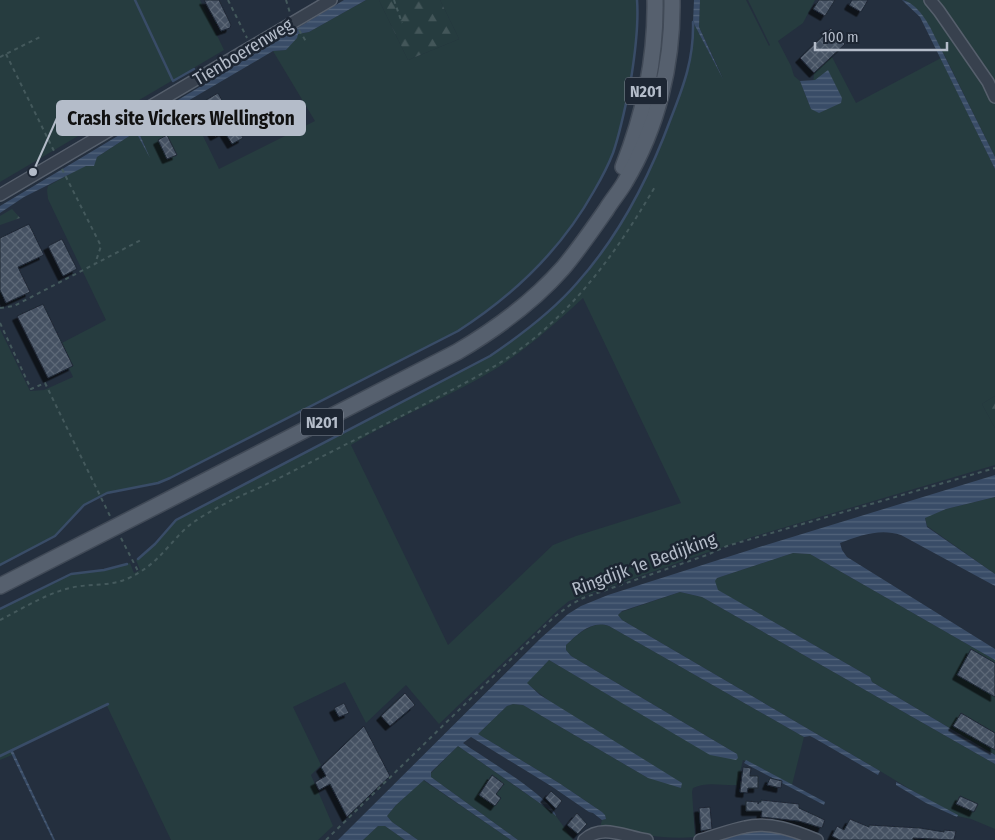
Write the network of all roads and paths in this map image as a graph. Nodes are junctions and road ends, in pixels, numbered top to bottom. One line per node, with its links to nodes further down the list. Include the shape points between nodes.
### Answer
1 (228, 0): 11 (path)
2 (331, 0): 11 (street, Tienboerenweg)
3 (394, 0): 7 (path)
4 (655, 0): 21 (main road, N201, via 645,98 633,141)
5 (672, 0): 21 (main road, N201, via 661,98 626,181)
6 (930, 0): 14 (street, via 988,82)
7 (402, 24)
8 (302, 34): 10 (path)
9 (42, 36): 12 (path)
10 (307, 43)
11 (251, 47): 20 (street, Tienboerenweg)
12 (6, 54): 13 (path); 17 (path)
13 (0, 57)
14 (995, 97)
15 (128, 127): 16 (path)
16 (133, 136)
17 (56, 155)
18 (61, 167): 23 (path, via 101,246)
19 (656, 185): 29 (path, via 601,270 572,303 532,340 485,372 192,523 156,561)
20 (0, 195)
21 (606, 209): 30 (main road, N201, via 580,248 550,281 483,337)
22 (141, 240): 23 (path)
23 (95, 264): 24 (path, via 14,306)
24 (0, 308)
25 (0, 323): 27 (path, via 31,388 45,383)
26 (995, 468): 32 (path, Ringdijk 1e Bedijking, via 727,546 595,592 576,602 553,618)
27 (112, 520)
28 (119, 534): 29 (path)
29 (139, 573): 31 (path, via 116,583 64,589)
30 (0, 586)
31 (0, 620)
32 (326, 840)
33 (584, 840): 34 (street, via 600,830)
34 (647, 840)
35 (700, 840): 36 (street, via 746,826 761,825 798,832)
36 (817, 840)

